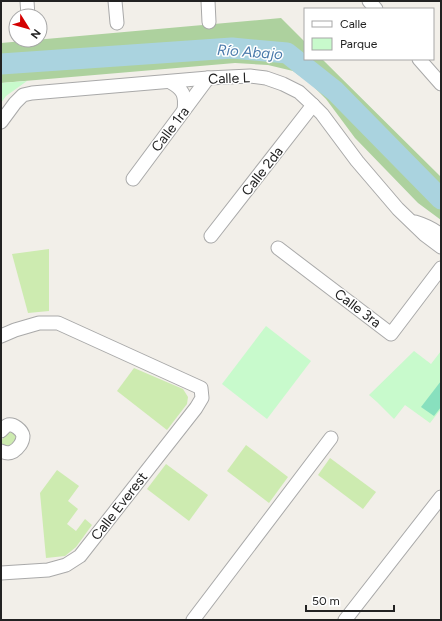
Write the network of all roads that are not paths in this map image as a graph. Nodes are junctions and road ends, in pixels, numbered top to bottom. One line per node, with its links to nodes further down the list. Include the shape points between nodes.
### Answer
1 (115, 1): 4 (street)
2 (208, 1): 3 (street)
3 (209, 22)
4 (117, 23)
5 (420, 60): 8 (street)
6 (208, 78): 7 (street, Calle L); 9 (street, Calle L, via 266,78 299,92); 10 (street, Calle 1ra)
7 (170, 82): 10 (street, via 178,86 183,93 186,101); 11 (street, Calle L, via 23,95)
8 (441, 84)
9 (313, 105): 13 (street, Calle L, via 356,161); 15 (street, Calle 2da)
10 (184, 110): 12 (street, Calle 1ra)
11 (1, 122)
12 (133, 179)
13 (409, 220): 14 (street, Calle L, via 429,227); 16 (street, Calle L)
14 (441, 235)
15 (211, 236)
16 (441, 247)
17 (278, 248): 18 (street, Calle 3ra, via 391,334)
18 (441, 268)
19 (1, 336): 24 (street, Calle Everest, via 39,323 58,323 200,388 202,398 80,556 66,565 48,570)
20 (1, 431): 22 (street, via 8,425 16,427 23,438 11,453)
21 (331, 438): 25 (street)
22 (1, 451)
23 (441, 497): 26 (street)
24 (1, 573)
25 (192, 620)
26 (345, 620)

